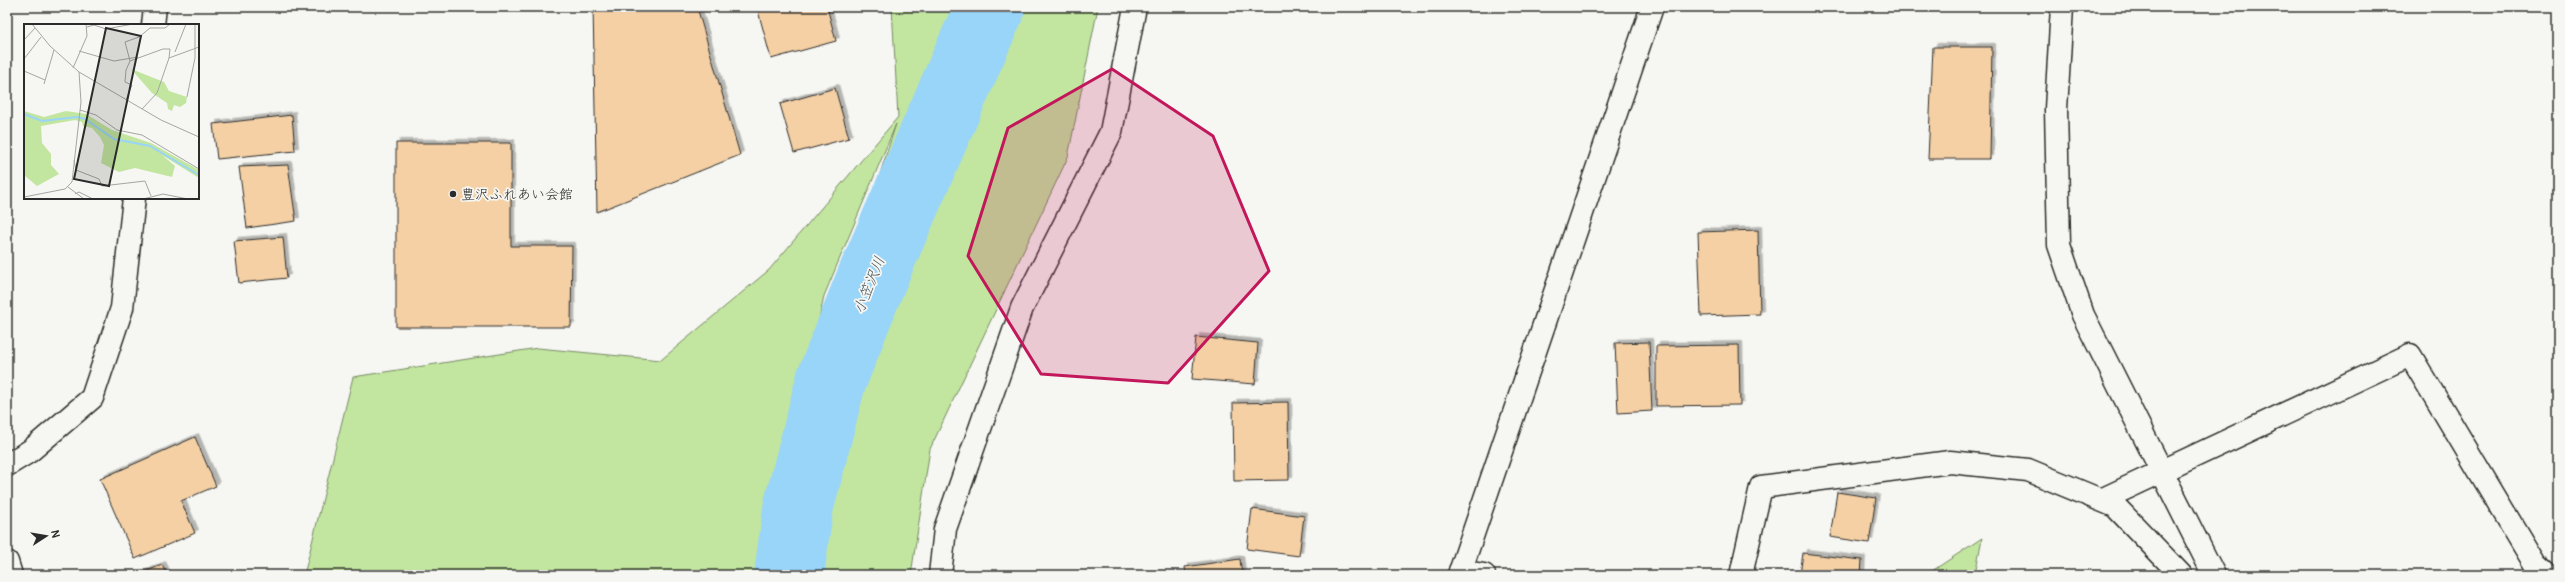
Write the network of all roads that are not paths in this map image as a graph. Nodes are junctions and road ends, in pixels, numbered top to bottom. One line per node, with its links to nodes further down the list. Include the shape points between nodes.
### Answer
1 (155, 7): 5 (street)
2 (1135, 7): 13 (street, via 1111,132 1022,308 945,528)
3 (1652, 7): 11 (street)
4 (2062, 7): 8 (street, via 2056,109 2059,245 2083,315)
5 (153, 24)
6 (134, 199): 7 (street, via 122,308 92,398 30,451)
7 (7, 465)
8 (2162, 471): 9 (street); 17 (street); 18 (street, via 2410,355 2535,564)
9 (2101, 500): 15 (street, via 2028,470 1950,462 1761,487); 16 (street, via 2115,506)
10 (7, 562): 12 (street)
11 (1460, 573): 14 (street)
12 (11, 575)
13 (940, 575)
14 (1484, 575)
15 (1741, 575)
16 (2181, 575)
17 (2214, 575)
18 (2547, 575)

